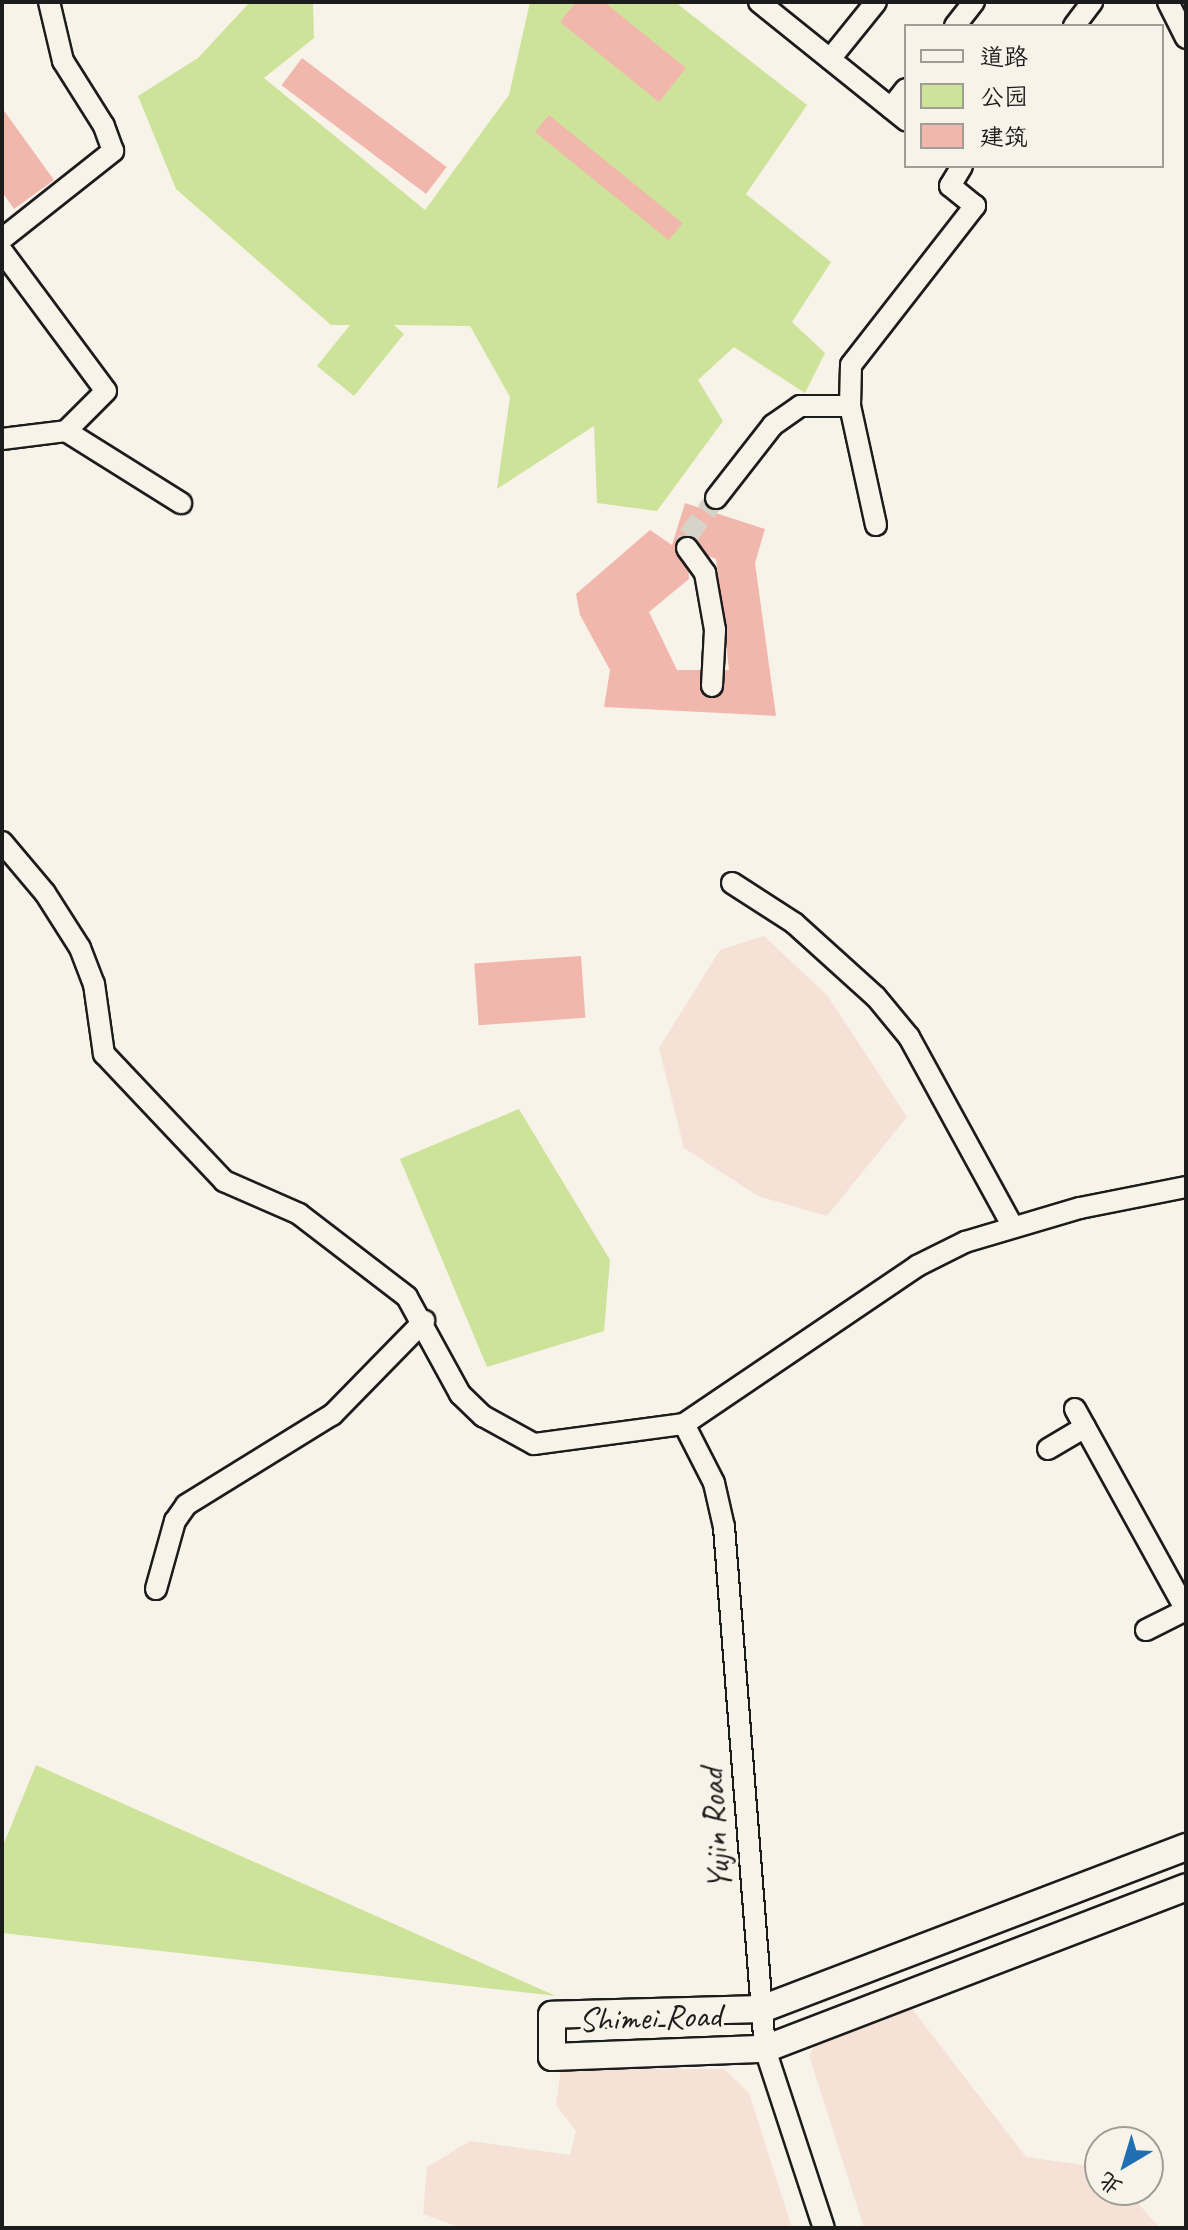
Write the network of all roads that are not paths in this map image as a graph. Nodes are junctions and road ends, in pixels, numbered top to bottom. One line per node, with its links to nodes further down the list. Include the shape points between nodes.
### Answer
1 (49, 2): 13 (street, via 63,61 104,126 113,151)
2 (759, 2): 10 (street)
3 (876, 2): 10 (street)
4 (974, 2): 7 (street)
5 (1092, 2): 8 (street)
6 (1170, 3): 9 (street)
7 (957, 24)
8 (1076, 24)
9 (1186, 38)
10 (830, 59): 11 (street)
11 (898, 114)
12 (963, 168): 15 (street, via 950,186 975,206 851,365)
13 (2, 239)
14 (2, 251): 16 (street, via 106,391)
15 (850, 406): 18 (street, via 800,406 773,425); 20 (street)
16 (66, 431): 17 (street); 19 (street)
17 (2, 439)
18 (716, 498)
19 (181, 503)
20 (876, 525)
21 (687, 548): 22 (street, via 705,573 715,630)
22 (712, 686)
23 (2, 842): 27 (street, via 45,893 80,948 94,984 104,1054 224,1181 299,1214 407,1297)
24 (732, 883): 26 (street, via 794,923 876,997 909,1037)
25 (1186, 1187): 26 (street)
26 (1012, 1225): 29 (street, via 917,1266)
27 (424, 1321): 29 (street, via 460,1394 483,1416 534,1444); 32 (street, via 332,1415 186,1505 175,1521)
28 (1075, 1409): 30 (street)
29 (684, 1424): 37 (street, Yujin Road, via 714,1483 724,1527)
30 (1085, 1427): 31 (street); 33 (street)
31 (1048, 1449)
32 (156, 1589)
33 (1186, 1610): 34 (street)
34 (1146, 1630)
35 (1186, 1847): 37 (main road, Shimei Road)
36 (1186, 1887): 38 (main road, Shimei Road)
37 (762, 2009): 38 (street, Yujin Road); 38 (main road, Shimei Road, via 552,2015 552,2057)
38 (765, 2049): 39 (street, Yujin Road)
39 (824, 2228)

